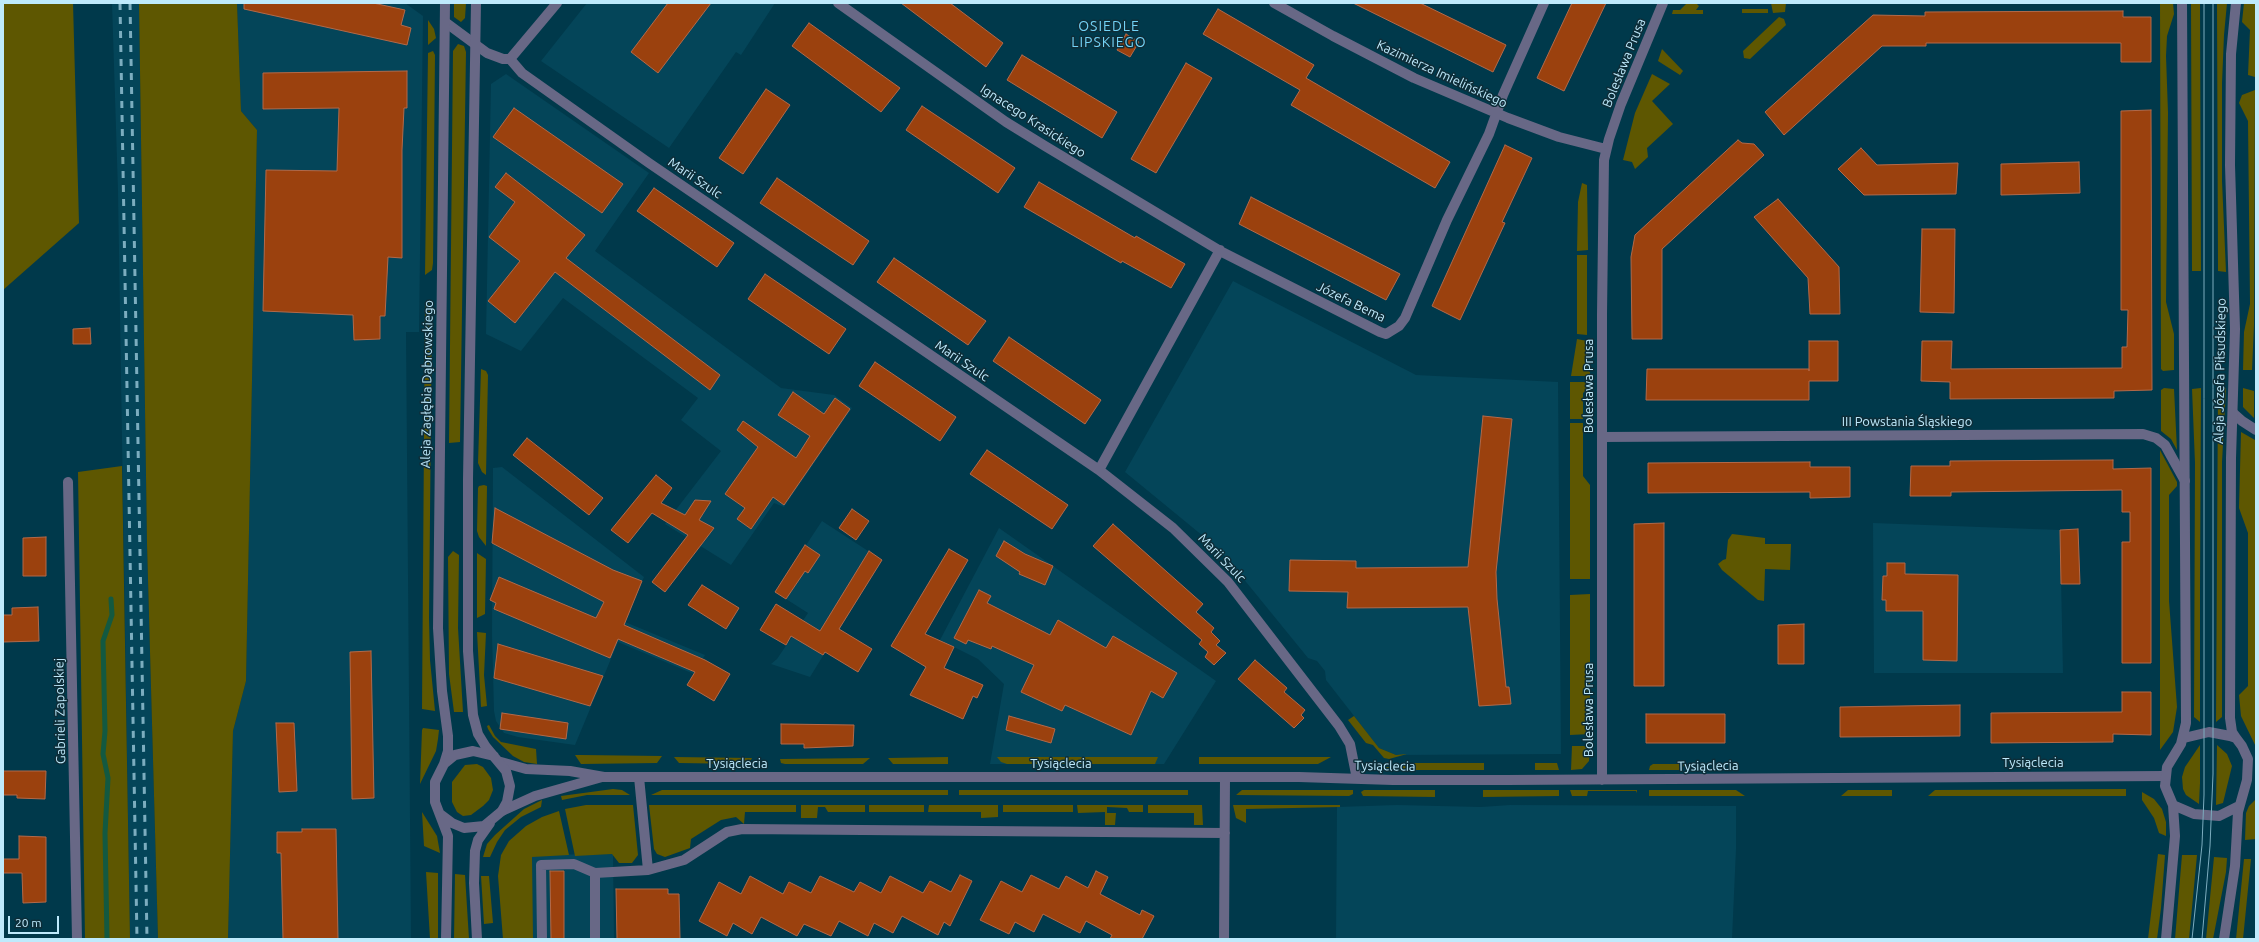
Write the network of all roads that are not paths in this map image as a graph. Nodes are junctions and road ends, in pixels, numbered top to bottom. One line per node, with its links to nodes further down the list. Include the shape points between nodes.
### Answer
1 (445, 3): 10 (street, Aleja Zagłębia Dąbrowskiego)
2 (476, 3): 11 (street)
3 (557, 3): 12 (street)
4 (838, 3): 15 (street, Ignacego Krasickiego, via 1006,122)
5 (1274, 3): 13 (street, Kazimierza Imielińskiego, via 1392,67)
6 (1544, 3): 13 (street, Józefa Bema)
7 (1663, 3): 14 (street, Bolesława Prusa, via 1625,92)
8 (2182, 3): 21 (street, via 2183,390)
9 (2236, 3): 16 (street, Aleja Józefa Piłsudskiego, via 2231,83 2230,172 2235,271)
10 (445, 22): 11 (street); 25 (street, Aleja Zagłębia Dąbrowskiego, via 438,628 448,736 448,751)
11 (475, 44): 12 (street, via 495,57); 24 (street, via 468,651 475,725 481,741)
12 (510, 59): 19 (street, Marii Szulc, via 522,74)
13 (1495, 113): 14 (street, Kazimierza Imielińskiego, via 1559,137); 15 (street, Józefa Bema, via 1490,134 1447,220 1405,318 1392,332 1380,332)
14 (1606, 149): 18 (street, Bolesława Prusa, via 1602,215)
15 (1220, 250): 19 (street)
16 (2233, 412): 17 (street); 23 (street, Aleja Józefa Piłsudskiego, via 2230,466 2230,718 2232,732)
17 (2256, 430)
18 (1602, 437): 21 (street, III Powstania Śląskiego, via 2143,434 2156,438 2165,445); 32 (street, Bolesława Prusa)
19 (1099, 470): 31 (street, Marii Szulc, via 1173,528 1228,582 1344,733 1351,748)
20 (68, 482): 41 (street, Gabrieli Zapolskiej)
21 (2186, 483): 22 (street)
22 (2184, 738): 23 (street, via 2208,732); 27 (street, via 2168,763)
23 (2236, 738): 26 (street, via 2246,754)
24 (499, 760): 25 (street, via 479,752 467,752 455,755); 28 (street, Tysiąclecia, via 526,769 570,771); 35 (street, via 506,771 510,786 507,802)
25 (444, 764): 36 (street, via 438,773 434,789 435,802)
26 (2252, 774): 34 (street)
27 (2165, 776): 32 (street, Tysiąclecia); 33 (street, via 2166,791)
28 (604, 777): 29 (street, Tysiąclecia); 35 (street, Tysiąclecia, via 535,796)
29 (639, 777): 30 (street, Tysiąclecia); 39 (street)
30 (1226, 777): 31 (street, Tysiąclecia); 38 (street)
31 (1357, 779): 32 (street, Tysiąclecia)
32 (1602, 780)
33 (2173, 805): 34 (street, via 2194,814 2212,816 2224,814); 47 (street, via 2175,840)
34 (2239, 806): 48 (street, via 2235,866)
35 (502, 811): 37 (street)
36 (440, 814): 37 (street, via 464,828 478,828); 42 (street, via 448,841)
37 (492, 821): 43 (street, via 478,840 475,851)
38 (1225, 833): 39 (street, via 742,829 727,832 684,860); 46 (street)
39 (648, 870): 40 (street)
40 (595, 872): 44 (street, via 574,864 541,865); 45 (street)
41 (77, 939)
42 (446, 939)
43 (477, 939)
44 (542, 939)
45 (595, 939)
46 (1224, 939)
47 (2166, 939)
48 (2224, 939)

